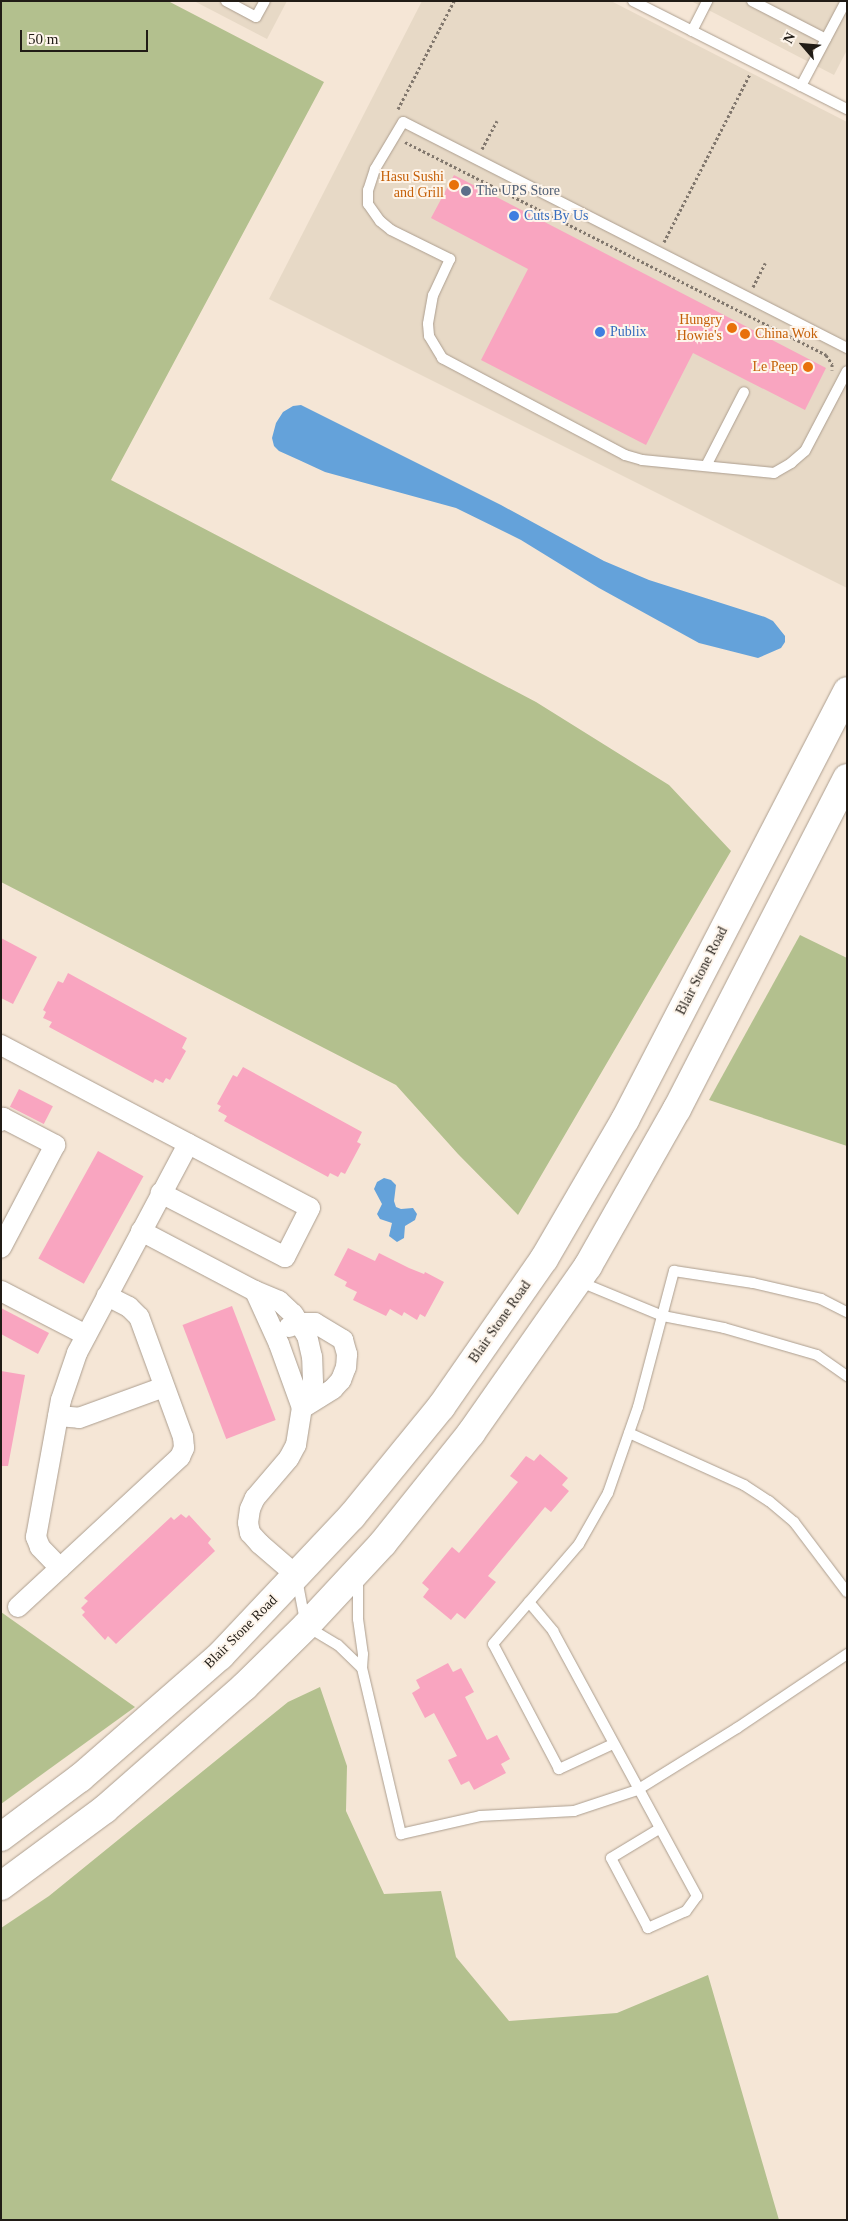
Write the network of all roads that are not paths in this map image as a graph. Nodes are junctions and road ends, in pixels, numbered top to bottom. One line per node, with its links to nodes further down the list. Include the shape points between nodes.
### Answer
1 (226, 1): 2 (lane, via 256,17)
2 (265, 1)
3 (633, 1): 7 (lane)
4 (707, 1): 7 (lane)
5 (752, 1): 8 (lane)
6 (846, 1): 8 (lane)
7 (692, 31): 9 (lane)
8 (826, 39): 9 (lane)
9 (801, 86): 10 (lane)
10 (847, 109)
11 (847, 348): 14 (lane, via 403,122 375,169 368,190 368,204 391,230 450,259 432,295 428,324 429,336 442,358 625,455 642,460)
12 (847, 371): 14 (lane, via 805,451 791,463 774,473)
13 (744, 392): 14 (lane)
14 (706, 466)
15 (847, 691): 39 (main road, Blair Stone Road, via 625,1120 544,1259 441,1407 352,1516)
16 (847, 778): 23 (main road, via 677,1109)
17 (1, 1045): 19 (street)
18 (1, 1121): 22 (street, via 2,1118 55,1145)
19 (188, 1144): 20 (street); 20 (street, via 310,1208 285,1257)
20 (161, 1193): 21 (street)
21 (142, 1231): 25 (street); 26 (street)
22 (1, 1248)
23 (577, 1281): 28 (lane); 38 (main road, via 471,1433 383,1543)
24 (1, 1290): 31 (street)
25 (255, 1291): 29 (street, via 279,1301); 30 (street)
26 (107, 1296): 31 (street); 33 (street, via 139,1317)
27 (847, 1312): 28 (lane, via 821,1299 753,1283 674,1271)
28 (663, 1316): 32 (lane, via 788,1345 817,1355); 36 (lane)
29 (299, 1323): 30 (street); 34 (street, via 307,1336 312,1356 313,1382); 34 (street, via 315,1322 331,1331 343,1340 347,1354 341,1380 333,1389)
30 (274, 1334): 34 (street)
31 (86, 1336): 35 (street, via 76,1353)
32 (847, 1376)
33 (164, 1387): 35 (street, via 78,1418); 37 (street, via 183,1437 184,1448 180,1457)
34 (302, 1408): 39 (street, via 296,1445 255,1498 248,1523 250,1533 260,1544)
35 (58, 1416): 37 (street, via 36,1537 40,1547)
36 (629, 1434): 40 (lane, via 744,1485 769,1501 794,1522); 41 (lane, via 608,1493 579,1544)
37 (60, 1568): 42 (street)
38 (358, 1569): 43 (main road); 45 (lane, via 358,1619 364,1654)
39 (296, 1575): 43 (lane); 49 (main road, Blair Stone Road, via 220,1656 80,1778)
40 (847, 1592)
41 (529, 1602): 46 (lane, via 553,1632); 46 (lane, via 494,1644 560,1769)
42 (18, 1607)
43 (306, 1626): 45 (lane, via 338,1645); 50 (main road, via 244,1687 105,1808)
44 (847, 1654): 47 (lane, via 738,1728)
45 (362, 1668): 47 (lane, via 401,1834 480,1816 574,1812)
46 (613, 1744): 47 (lane)
47 (637, 1790): 48 (lane)
48 (659, 1829): 48 (lane, via 697,1896 686,1911 648,1928 611,1858)
49 (1, 1836)
50 (1, 1886)

